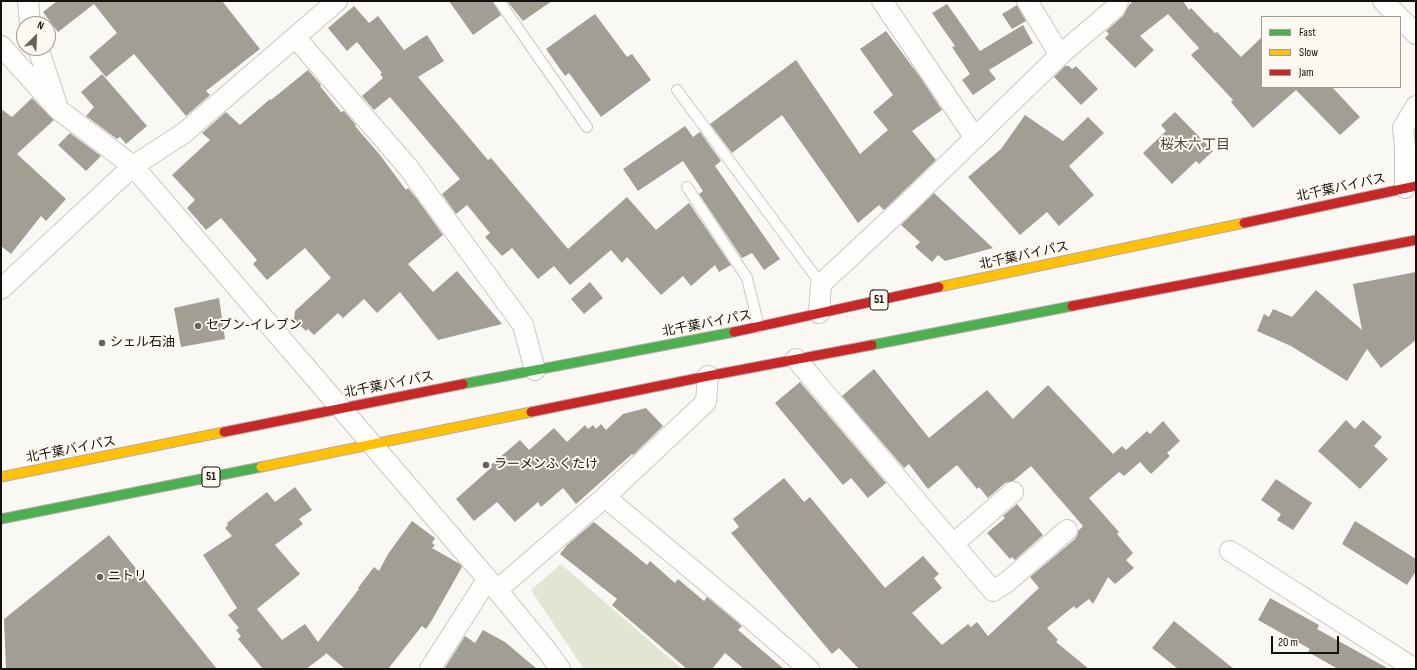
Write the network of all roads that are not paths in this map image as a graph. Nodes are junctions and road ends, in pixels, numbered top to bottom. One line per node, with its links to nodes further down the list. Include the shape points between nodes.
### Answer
1 (337, 1): 12 (street)
2 (499, 1): 19 (lane)
3 (882, 1): 20 (street)
4 (1027, 1): 14 (street)
5 (1118, 1): 14 (street, via 1115,8)
6 (1383, 1): 9 (street)
7 (29, 2): 8 (street)
8 (30, 16)
9 (1397, 16)
10 (1401, 20): 11 (street)
11 (1416, 34)
12 (295, 37): 21 (street, via 184,133); 30 (street, via 407,166 523,325)
13 (1, 46): 18 (street)
14 (1060, 55): 20 (street)
15 (41, 56): 18 (street)
16 (677, 90): 25 (lane)
17 (1416, 106): 23 (street, via 1403,128)
18 (59, 110): 21 (street)
19 (587, 127)
20 (975, 138): 25 (street)
21 (133, 166): 26 (street); 32 (street)
22 (687, 187): 28 (lane, via 747,278)
23 (1410, 187): 27 (highway, 北千葉バイパス / 51)
24 (1416, 240): 29 (highway, 51)
25 (821, 284): 27 (street)
26 (1, 289)
27 (819, 313): 28 (highway, 北千葉バイパス / 51)
28 (759, 327): 30 (highway, 北千葉バイパス / 51)
29 (796, 359): 31 (highway, 51); 39 (street)
30 (534, 370): 32 (highway, 北千葉バイパス / 51)
31 (708, 376): 33 (highway, 51); 36 (street, via 706,402)
32 (340, 408): 33 (street); 34 (highway, 北千葉バイパス / 51)
33 (372, 445): 37 (highway, 51); 41 (street)
34 (1, 477)
35 (1013, 492): 39 (street)
36 (605, 497): 41 (street); 44 (street)
37 (1, 519)
38 (1067, 530): 39 (street, via 993,591)
39 (953, 544)
40 (1230, 551): 45 (street)
41 (492, 585): 42 (street); 43 (street)
42 (430, 669)
43 (560, 669)
44 (809, 669)
45 (1415, 669)

